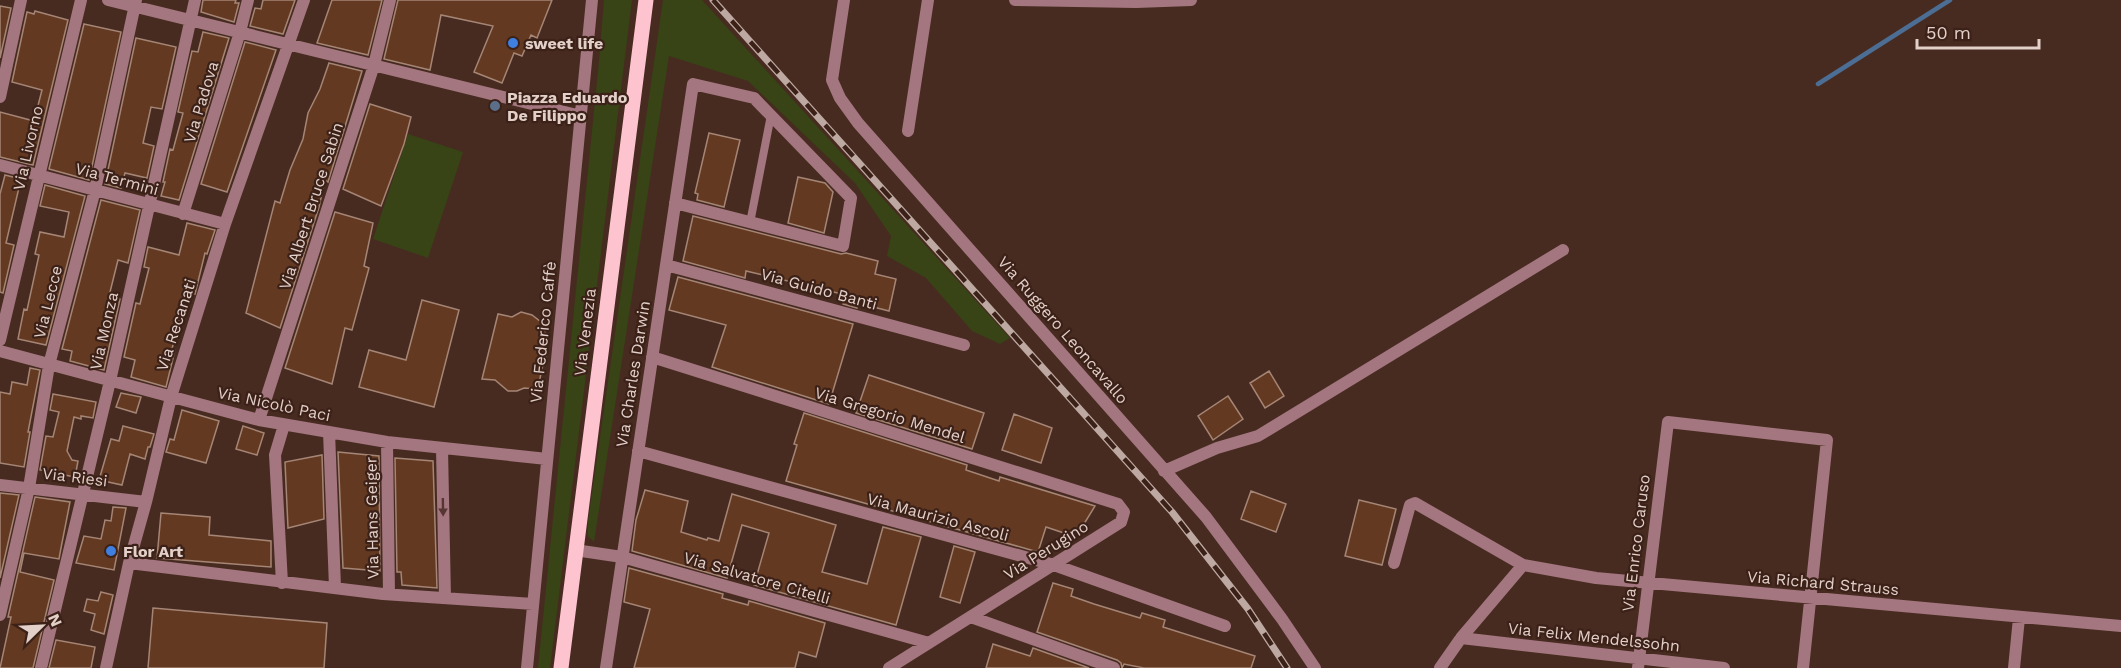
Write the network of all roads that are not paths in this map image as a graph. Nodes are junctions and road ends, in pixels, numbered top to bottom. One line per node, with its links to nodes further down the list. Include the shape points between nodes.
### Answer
1 (21, 0): 19 (street)
2 (81, 0): 24 (street, Via Livorno)
3 (108, 0): 14 (street)
4 (195, 0): 15 (street, Via Monza)
5 (248, 0): 16 (street, Via Padova)
6 (304, 0): 17 (street, Via Recanati)
7 (390, 0): 18 (street, Via Albert Bruce Sabin)
8 (592, 0): 21 (street, Via Federico Caffè)
9 (646, 0): 53 (main road, Via Venezia)
10 (844, 0): 47 (street, Via Ruggero Leoncavallo, via 832,80 840,98)
11 (928, 0): 22 (street)
12 (1015, 0): 13 (street)
13 (1191, 0)
14 (135, 3): 15 (street); 25 (street, Via Lecce)
15 (190, 20): 16 (street); 27 (street, Via Monza)
16 (240, 32): 17 (street); 28 (street, Via Padova)
17 (289, 44): 18 (street); 30 (street, Via Recanati)
18 (374, 65): 21 (street); 40 (street, Via Albert Bruce Sabin)
19 (0, 97)
20 (771, 115): 26 (street, Via Charles Darwin, via 754,98 693,84); 29 (lane); 29 (street, via 851,198 843,246)
21 (581, 116): 46 (street, Via Federico Caffè)
22 (908, 131)
23 (0, 165): 24 (street, Via Termini)
24 (38, 175): 25 (street, Via Termini); 33 (street, Via Livorno)
25 (94, 190): 27 (street, Via Termini); 37 (street, Via Lecce)
26 (675, 203): 29 (street); 32 (street, Via Charles Darwin)
27 (149, 205): 28 (street, Via Termini); 38 (street, Via Monza)
28 (183, 214): 30 (street, Via Termini)
29 (750, 222)
30 (225, 224): 39 (street, Via Recanati)
31 (1563, 250): 47 (street, via 1258,436 1217,448)
32 (666, 265): 34 (street, Via Guido Banti); 36 (street, Via Charles Darwin)
33 (0, 340)
34 (964, 345)
35 (0, 351): 37 (street, Via Nicolò Paci)
36 (652, 357): 45 (street, Via Charles Darwin); 52 (street, Via Gregorio Mendel)
37 (50, 365): 38 (street, Via Nicolò Paci); 49 (street, Via Lecce)
38 (110, 381): 39 (street, Via Nicolò Paci); 50 (street, Via Monza)
39 (171, 397): 40 (street, Via Nicolò Paci); 51 (street, Via Recanati)
40 (259, 420): 41 (street, Via Nicolò Paci)
41 (284, 425): 42 (street, Via Nicolò Paci); 59 (street, via 275,455)
42 (329, 432): 43 (street, Via Nicolò Paci); 61 (street)
43 (387, 442): 44 (street, Via Nicolò Paci); 62 (street, Via Hans Geiger)
44 (442, 448): 46 (street, Via Nicolò Paci); 63 (street, one-way to 63)
45 (638, 451): 54 (street, Via Charles Darwin); 57 (street, Via Maurizio Ascoli)
46 (547, 459): 65 (street, Via Federico Caffè)
47 (1164, 471): 81 (street, Via Ruggero Leoncavallo, via 1206,517)
48 (0, 484): 49 (street, Via Riesi)
49 (29, 488): 50 (street, Via Riesi); 66 (street, Via Lecce)
50 (83, 494): 51 (street, Via Riesi); 74 (street, Via Monza)
51 (146, 502): 55 (street, Via Recanati)
52 (1118, 504): 57 (street, Via Perugino, via 1124,512 1121,522)
53 (575, 550): 54 (street, Via Salvatore Citelli); 77 (main road, Via Venezia)
54 (622, 557): 72 (street, Via Salvatore Citelli); 78 (street, Via Charles Darwin)
55 (129, 562): 59 (street); 75 (street, Via Recanati)
56 (1394, 563): 58 (street, Via Richard Strauss, via 1410,505 1415,503)
57 (1054, 565): 67 (street, Via Perugino); 69 (street, Via Maurizio Ascoli)
58 (1523, 565): 60 (street, Via Richard Strauss); 71 (street)
59 (282, 583): 61 (street)
60 (1648, 583): 64 (street, Via Richard Strauss); 64 (street, Via Enrico Caruso, via 1668,422 1827,440); 73 (street, Via Enrico Caruso)
61 (335, 588): 62 (street)
62 (389, 594): 63 (street)
63 (445, 598): 65 (street)
64 (1809, 598): 68 (street, Via Richard Strauss); 84 (street)
65 (533, 604): 76 (street, Via Federico Caffè)
66 (0, 615)
67 (971, 617): 72 (street, Via Perugino); 80 (street)
68 (2019, 618): 70 (street, Via Richard Strauss); 85 (street)
69 (1225, 626)
70 (2121, 626)
71 (1461, 638): 73 (street, Via Felix Mendelssohn); 82 (street)
72 (929, 643): 79 (street, Via Perugino)
73 (1638, 663): 83 (street, Via Felix Mendelssohn)
74 (41, 668)
75 (106, 668)
76 (527, 668)
77 (561, 668)
78 (606, 668)
79 (889, 668)
80 (1114, 668)
81 (1315, 668)
82 (1440, 668)
83 (1724, 668)
84 (1803, 668)
85 (2014, 668)

